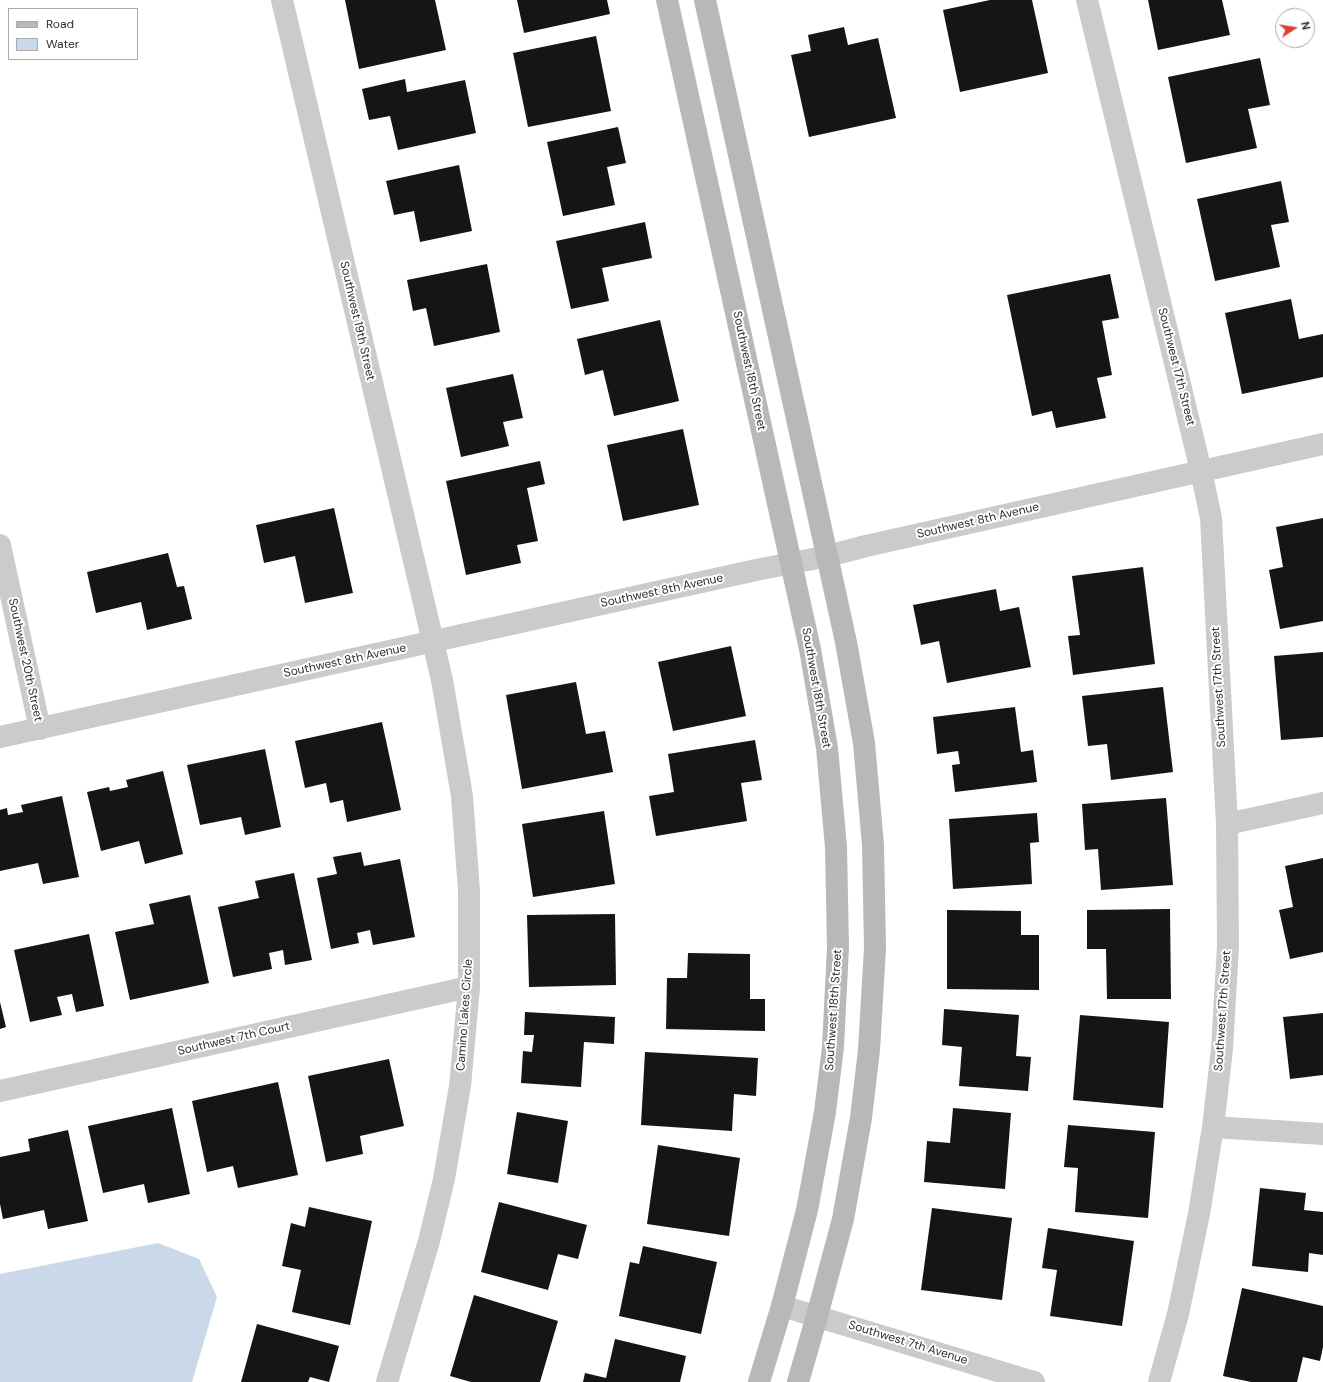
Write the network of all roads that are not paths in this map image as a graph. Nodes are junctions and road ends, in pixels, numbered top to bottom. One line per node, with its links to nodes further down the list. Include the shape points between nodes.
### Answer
1 (282, 0): 10 (street, Southwest 19th Street)
2 (667, 0): 9 (main road, Southwest 18th Street)
3 (705, 0): 8 (main road)
4 (1087, 0): 6 (street, Southwest 17th Street)
5 (1323, 444): 6 (street, Southwest 8th Avenue)
6 (1201, 471): 8 (street, Southwest 8th Avenue); 14 (street, Southwest 17th Street, via 1211,518)
7 (0, 545): 11 (street, Southwest 20th Street)
8 (828, 556): 9 (street, Southwest 8th Avenue); 20 (main road, via 864,743 873,845 875,948 869,1050 861,1118 842,1219)
9 (792, 563): 10 (street, Southwest 8th Avenue); 19 (main road, Southwest 18th Street, via 827,748 836,847 838,947 833,1047 825,1112 807,1210)
10 (433, 641): 11 (street, Southwest 8th Avenue); 15 (street, Camino Lakes Circle, via 445,694 462,796 469,891)
11 (40, 728): 12 (street, Southwest 8th Avenue)
12 (0, 737)
13 (1323, 803): 14 (street)
14 (1227, 824): 17 (street, Southwest 17th Street, via 1228,946 1222,1049)
15 (469, 986): 16 (street, Southwest 7th Court); 21 (street, Camino Lakes Circle, via 460,1086 444,1180 429,1241)
16 (0, 1091)
17 (1213, 1127): 18 (street); 25 (street, Southwest 17th Street, via 1198,1222 1178,1314)
18 (1323, 1134)
19 (782, 1306): 20 (street, Southwest 7th Avenue); 22 (main road, Southwest 18th Street)
20 (817, 1316): 23 (main road); 24 (street, Southwest 7th Avenue)
21 (387, 1382)
22 (759, 1382)
23 (798, 1382)
24 (1034, 1382)
25 (1159, 1382)

